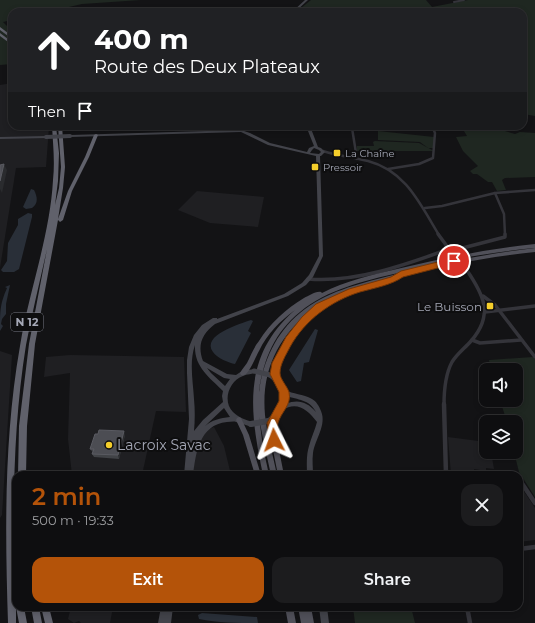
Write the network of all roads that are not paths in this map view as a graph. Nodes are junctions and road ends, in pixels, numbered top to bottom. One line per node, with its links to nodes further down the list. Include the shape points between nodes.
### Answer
1 (307, 0): 4 (street)
2 (464, 0): 3 (street)
3 (454, 2)
4 (298, 8)
5 (0, 28): 7 (highway)
6 (0, 34): 8 (highway)
7 (8, 35)
8 (8, 41)
9 (54, 130): 65 (highway, N 12, via 56,168 50,217 28,316 16,388 11,466)
10 (60, 130): 26 (highway, N 12, via 63,167)
11 (309, 130): 16 (street)
12 (352, 130): 21 (street)
13 (434, 130): 22 (street, via 433,158 419,164)
14 (96, 135): 15 (street, bridge); 18 (street, via 241,131 251,133 269,144 302,151); 26 (highway)
15 (0, 138)
16 (313, 142): 17 (street); 18 (street)
17 (316, 148): 18 (street); 19 (street)
18 (309, 150): 20 (street)
19 (323, 152): 20 (street); 21 (street)
20 (317, 158): 31 (street, via 321,256)
21 (357, 159): 22 (street)
22 (388, 169): 25 (street, via 410,187)
23 (535, 190): 24 (street)
24 (496, 193): 25 (street); 29 (street, via 503,206 505,237)
25 (425, 208): 29 (street, via 435,230)
26 (54, 232): 54 (highway, N 12, via 37,316 27,387)
27 (535, 246): 32 (main road, via 492,250 443,259)
28 (535, 250): 30 (main road, via 464,259)
29 (451, 251): 31 (street, via 348,277 321,281); 33 (street, bridge)
30 (401, 274): 45 (main road, via 394,279 333,299 313,312 283,351 277,363); 59 (main road, via 349,289 318,303 297,319 280,340 267,368 262,390 263,425)
31 (310, 277): 35 (street, via 286,295)
32 (357, 282): 43 (main road, via 348,282 324,290 294,306 266,333); 58 (main road, via 328,292 304,306 283,326 267,349 257,378 255,409)
33 (483, 296): 36 (street); 37 (street)
34 (535, 306): 36 (street)
35 (252, 308): 42 (street, via 218,321 206,329 197,344 196,351); 53 (street, via 241,309 208,322 200,328 192,342 192,413)
36 (499, 311): 37 (street); 39 (street)
37 (485, 312): 38 (street, via 483,324)
38 (472, 340): 39 (street, via 480,343); 62 (street, via 454,357 446,379)
39 (521, 340): 40 (street)
40 (534, 352): 41 (street)
41 (535, 357)
42 (201, 362): 44 (street, via 226,376); 46 (street, via 205,370)
43 (243, 373): 44 (street); 45 (street, bridge, via 254,371 270,375)
44 (236, 377): 46 (street)
45 (277, 380): 47 (street)
46 (226, 390): 48 (street)
47 (284, 392): 49 (street); 52 (street, via 312,403 321,413)
48 (224, 403): 51 (street, via 228,412); 53 (street, via 197,431)
49 (281, 410): 50 (street); 52 (street, via 290,404 305,405 314,411)
50 (275, 417): 51 (street, bridge, via 251,424); 60 (main road, via 272,430)
51 (237, 420): 56 (street, via 227,419 211,424 200,434 193,453); 57 (main road, via 246,435)
52 (320, 421): 61 (street, via 310,453)
53 (188, 464): 55 (street)
54 (22, 471)
55 (187, 471)
56 (191, 471)
57 (257, 471)
58 (265, 471)
59 (273, 471)
60 (280, 471)
61 (310, 471)
62 (446, 471)
63 (523, 485): 64 (street)
64 (535, 503)
65 (11, 520): 66 (highway, N 12); 80 (highway)
66 (12, 530)
67 (535, 547): 68 (street)
68 (523, 548)
69 (21, 611): 81 (highway)
70 (36, 611): 82 (highway)
71 (46, 611): 83 (highway)
72 (164, 611): 84 (street)
73 (168, 611): 85 (street)
74 (290, 611): 86 (main road)
75 (293, 611): 87 (main road)
76 (303, 611): 88 (main road)
77 (308, 611): 89 (main road)
78 (324, 611): 90 (street)
79 (468, 611): 91 (street)
80 (12, 623)
81 (23, 623)
82 (38, 623)
83 (48, 623)
84 (162, 623)
85 (167, 623)
86 (292, 623)
87 (295, 623)
88 (306, 623)
89 (310, 623)
90 (325, 623)
91 (470, 623)

